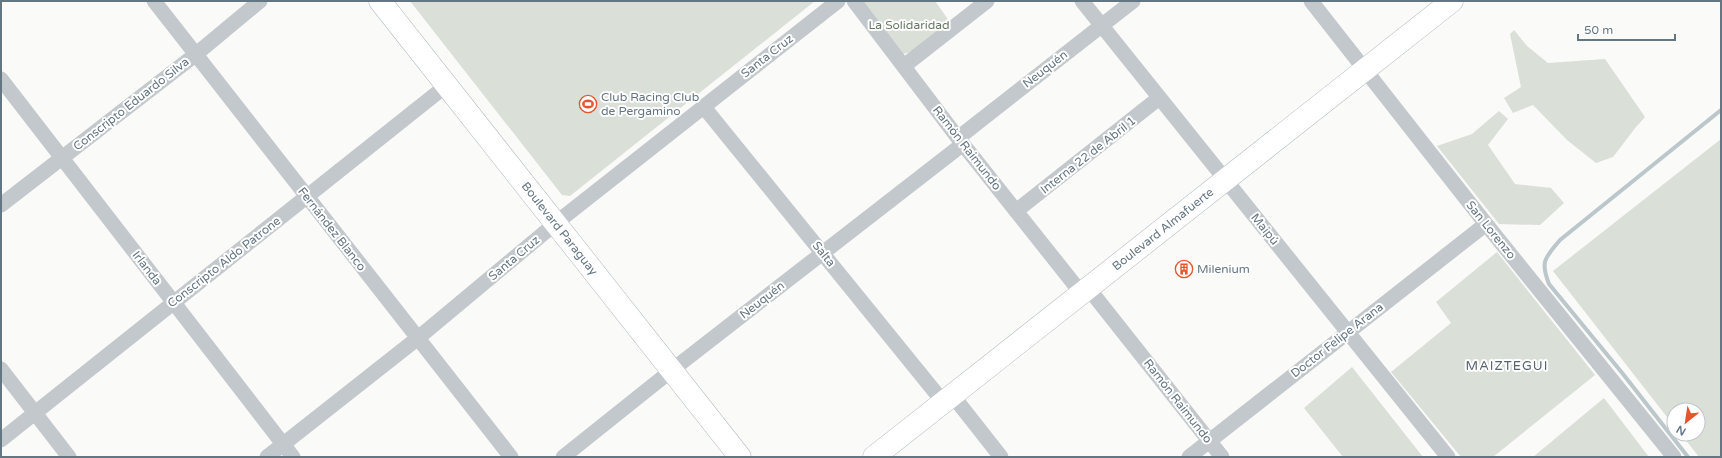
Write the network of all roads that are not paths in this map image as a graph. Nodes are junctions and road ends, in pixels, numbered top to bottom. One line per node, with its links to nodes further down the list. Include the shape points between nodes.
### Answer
1 (154, 1): 12 (street, Fernández Blanco)
2 (260, 1): 12 (street, Conscripto Eduardo Silva)
3 (380, 1): 16 (main road, Boulevard Paraguay)
4 (838, 1): 18 (street, Santa Cruz)
5 (854, 1): 13 (street, Ramón Raimundo)
6 (988, 1): 13 (street)
7 (1082, 1): 11 (street, Maipú)
8 (1133, 1): 11 (street, Neuquén)
9 (1311, 1): 14 (street, San Lorenzo)
10 (1452, 1): 14 (main road, Boulevard Almafuerte)
11 (1101, 25): 17 (street, Maipú); 19 (street, Neuquén)
12 (195, 55): 20 (street, Conscripto Eduardo Silva); 22 (street, Fernández Blanco)
13 (904, 66): 19 (street, Ramón Raimundo)
14 (1366, 70): 21 (main road, Boulevard Almafuerte); 26 (street, San Lorenzo)
15 (1, 79): 20 (street, Irlanda)
16 (447, 85): 22 (street, Conscripto Aldo Patrone); 25 (main road, Boulevard Paraguay)
17 (1159, 98): 21 (street, Maipú); 24 (street, Interna 22 de Abril 1)
18 (703, 106): 25 (street, Santa Cruz); 27 (street, Salta)
19 (960, 141): 24 (street, Ramón Raimundo); 27 (street, Neuquén)
20 (61, 158): 23 (street, Conscripto Eduardo Silva); 29 (street, Irlanda)
21 (1226, 180): 28 (main road, Boulevard Almafuerte); 30 (street, Maipú)
22 (307, 197): 29 (street, Conscripto Aldo Patrone); 31 (street, Fernández Blanco)
23 (1, 205)
24 (1016, 211): 28 (street, Ramón Raimundo)
25 (556, 223): 31 (street, Santa Cruz); 33 (main road, Boulevard Paraguay)
26 (1486, 224): 30 (street, Doctor Felipe Arana); 50 (street, San Lorenzo)
27 (823, 253): 33 (street, Neuquén); 34 (street, Salta)
28 (1086, 292): 34 (main road, Boulevard Almafuerte); 37 (street, Ramón Raimundo)
29 (173, 302): 35 (street, Conscripto Aldo Patrone); 38 (street, Irlanda)
30 (1348, 331): 37 (street, Doctor Felipe Arana); 49 (street, Maipú)
31 (418, 338): 38 (street, Santa Cruz); 42 (street, Fernández Blanco)
32 (1, 369): 35 (street)
33 (672, 370): 43 (street, Neuquén); 44 (main road, Boulevard Paraguay)
34 (948, 400): 45 (main road, Boulevard Almafuerte); 46 (street, Salta)
35 (35, 412): 36 (street, Conscripto Aldo Patrone); 39 (street)
36 (1, 440)
37 (1210, 441): 47 (street, Doctor Felipe Arana); 48 (street, Ramón Raimundo)
38 (283, 444): 40 (street, Santa Cruz); 41 (street, Irlanda)
39 (68, 457)
40 (267, 457)
41 (293, 457)
42 (511, 457)
43 (563, 457)
44 (740, 457)
45 (874, 457)
46 (1001, 457)
47 (1190, 457)
48 (1222, 457)
49 (1448, 457)
50 (1674, 457)

